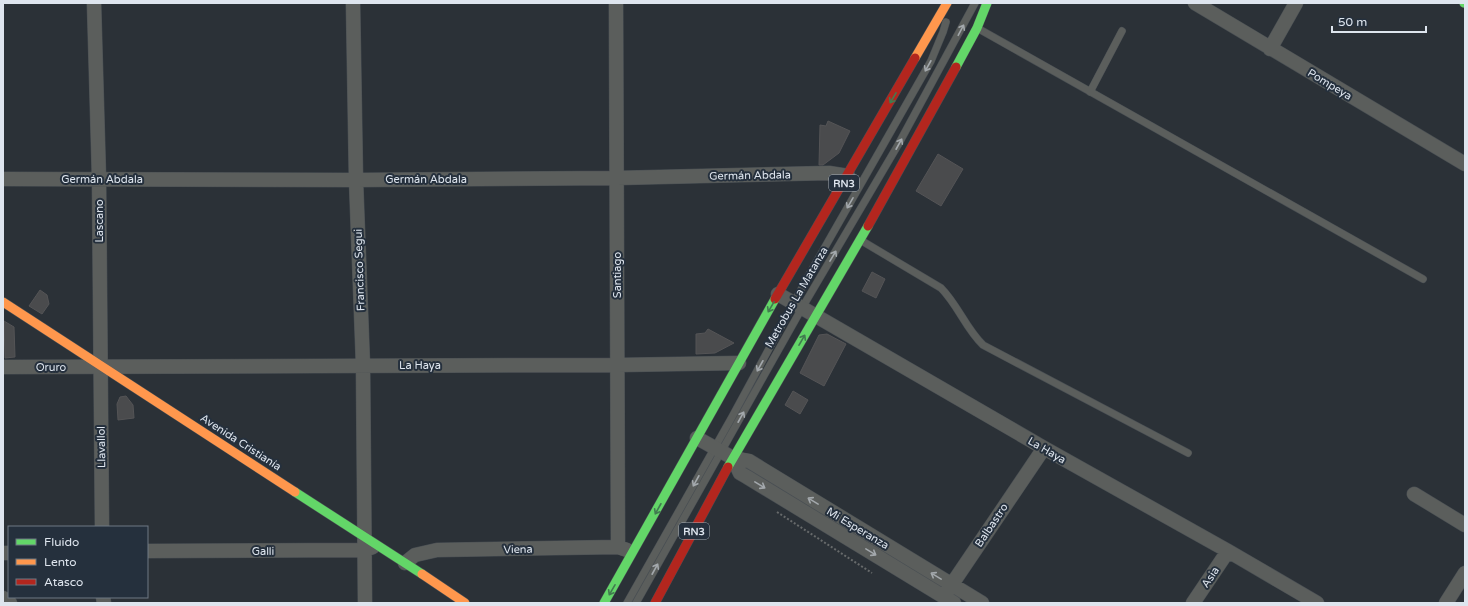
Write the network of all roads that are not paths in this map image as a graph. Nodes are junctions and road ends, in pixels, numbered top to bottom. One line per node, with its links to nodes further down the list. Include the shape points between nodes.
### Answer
1 (94, 3): 16 (street, Lascano)
2 (352, 3): 19 (street, Francisco Segui)
3 (616, 3): 17 (street, Santiago)
4 (947, 3): 15 (main road, RN3, one-way to 15)
5 (951, 3): 24 (lane, Metrobus La Matanza, one-way to 24, via 931,61)
6 (975, 3): 24 (lane, Metrobus La Matanza, one-way to 6, via 898,145)
7 (987, 3): 10 (main road, RN3)
8 (1195, 3): 12 (street, Pompeya)
9 (1296, 3): 12 (street)
10 (978, 28): 13 (lane); 20 (main road, RN3)
11 (1122, 31): 13 (lane)
12 (1270, 49): 14 (street, Pompeya)
13 (1090, 92): 21 (lane)
14 (1465, 164)
15 (848, 176): 17 (street, Germán Abdala, via 829,174); 22 (main road, RN3)
16 (99, 178): 18 (street, Germán Abdala); 19 (street, Germán Abdala); 30 (street, Lascano)
17 (617, 178): 19 (street, Germán Abdala); 28 (street, Santiago)
18 (3, 179)
19 (356, 180): 27 (street, Francisco Segui)
20 (860, 240): 25 (main road, RN3); 34 (lane, via 941,288 983,346)
21 (1423, 278)
22 (778, 294): 24 (street, La Haya); 26 (main road, RN3, one-way to 26)
23 (3, 302): 30 (main road, Avenida Cristianía)
24 (798, 305): 25 (street, La Haya); 33 (lane, Metrobus La Matanza)
25 (816, 316): 32 (street, La Haya); 33 (main road, RN3, one-way to 25)
26 (739, 363): 28 (street, La Haya); 31 (main road, RN3)
27 (363, 365): 28 (street, La Haya); 30 (street, La Haya); 38 (street, Francisco Segui)
28 (618, 365): 40 (street, Santiago)
29 (3, 367): 30 (street, Oruro)
30 (100, 367): 37 (street, Llavallol); 38 (main road, Avenida Cristianía)
31 (697, 438): 33 (street, Mi Esperanza); 43 (main road, RN3, one-way to 43)
32 (1044, 448): 42 (street, La Haya); 46 (street, Balbastro)
33 (723, 452): 46 (street, Mi Esperanza, one-way to 33, via 749,462); 48 (street, Mi Esperanza, one-way to 48, via 747,477); 53 (lane, Metrobus La Matanza, one-way to 53); 54 (lane, Metrobus La Matanza, one-way to 33); 55 (main road, RN3)
34 (1188, 453)
35 (1414, 494): 36 (street)
36 (1465, 525)
37 (102, 526)
38 (365, 543): 39 (street, Galli); 41 (street, Galli); 50 (street, Francisco Segui)
39 (379, 545): 44 (main road)
40 (618, 547): 43 (street, Viena); 44 (street, Viena, via 437,550 416,555)
41 (148, 551)
42 (1228, 551): 57 (street, Asia); 58 (street, La Haya)
43 (634, 552): 52 (main road, RN3, one-way to 52)
44 (405, 563): 51 (main road)
45 (1465, 573): 59 (street)
46 (951, 585): 48 (street, Balbastro); 56 (street, Mi Esperanza)
47 (3, 598): 49 (street)
48 (946, 601)
49 (10, 603)
50 (364, 603)
51 (465, 603)
52 (604, 603)
53 (627, 603)
54 (636, 603)
55 (655, 603)
56 (982, 603)
57 (1193, 603)
58 (1317, 603)
59 (1446, 603)

